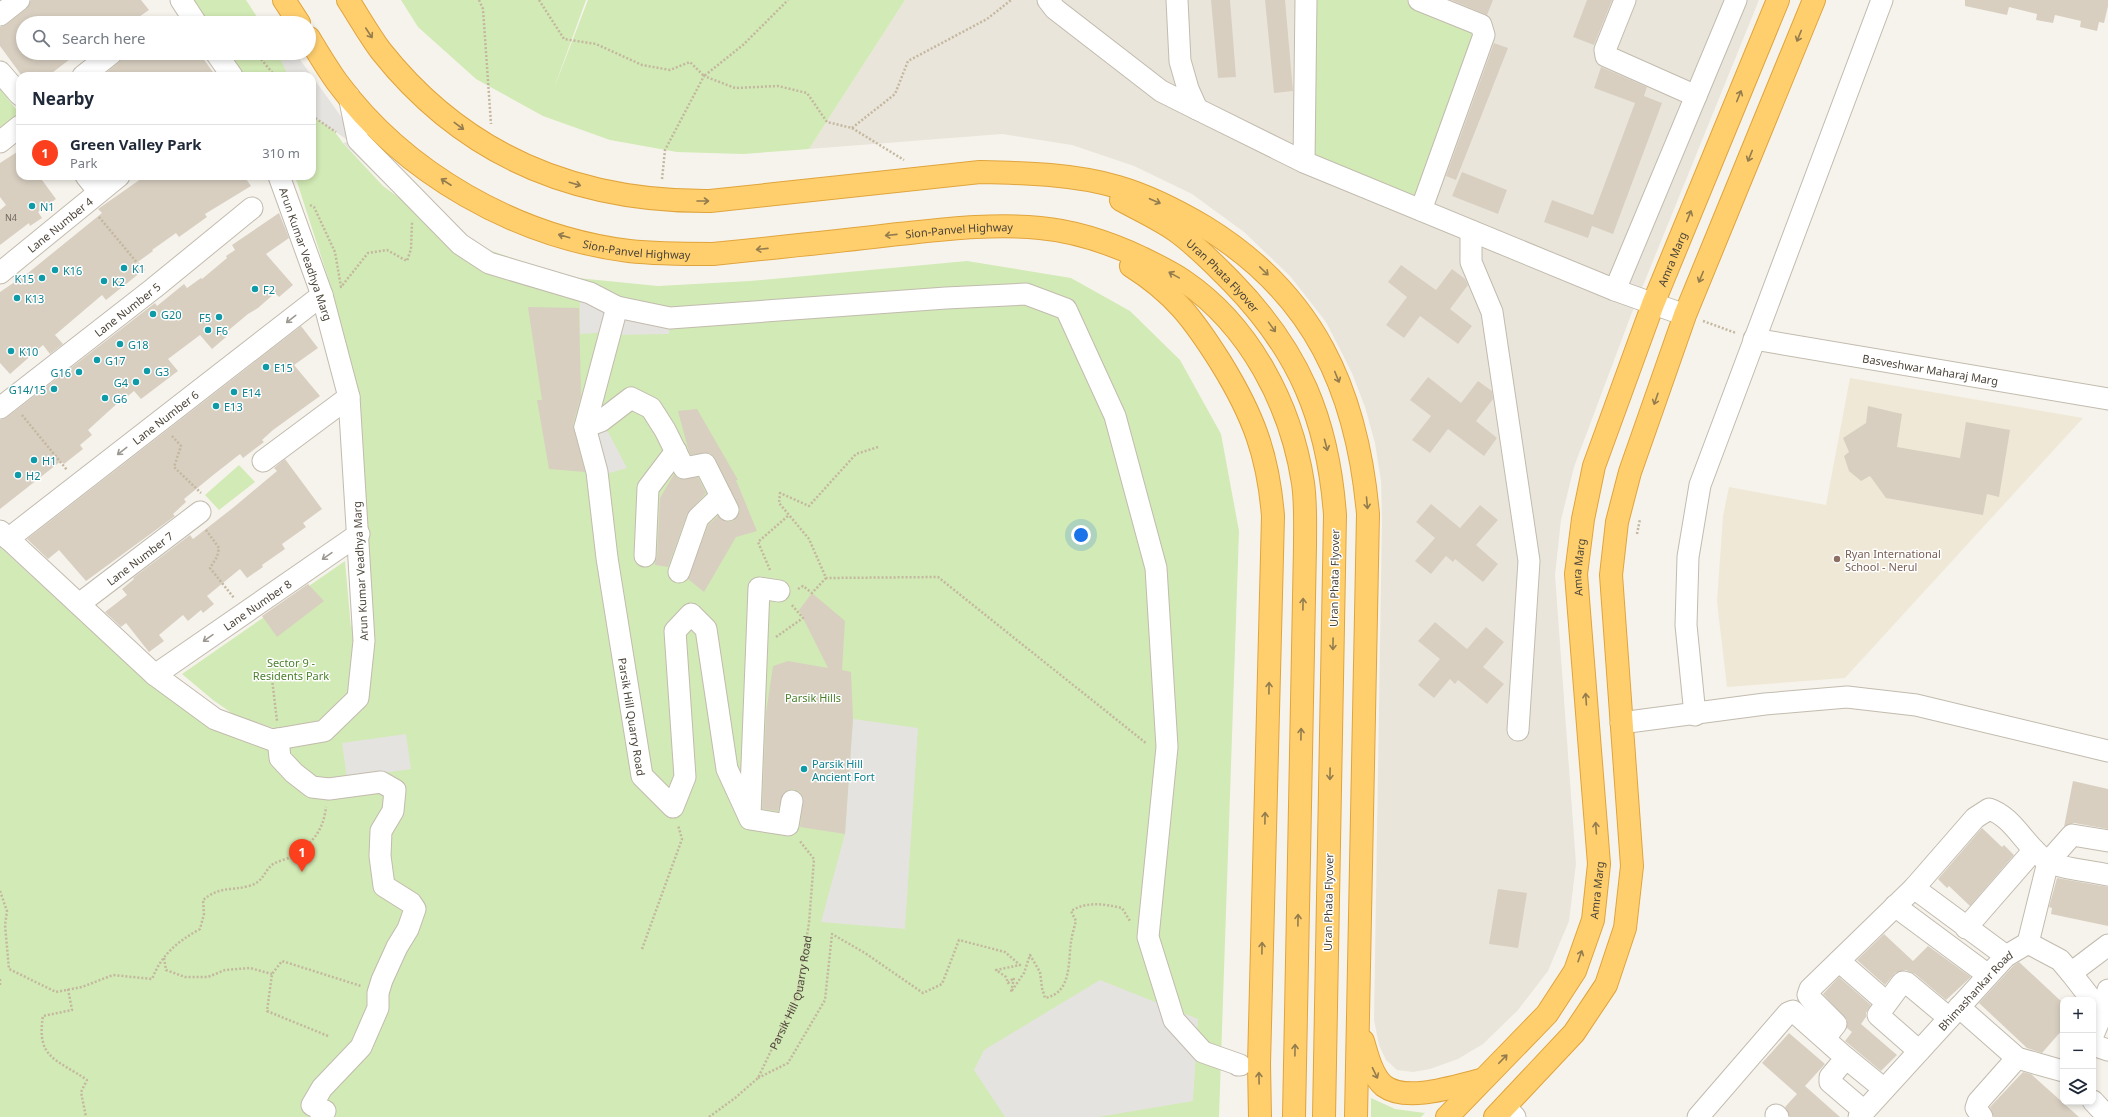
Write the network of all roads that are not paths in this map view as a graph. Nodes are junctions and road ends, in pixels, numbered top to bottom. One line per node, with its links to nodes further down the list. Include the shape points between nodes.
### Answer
1 (19, 0): 14 (street)
2 (181, 0): 15 (street)
3 (284, 0): 16 (highway)
4 (348, 0): 30 (highway, one-way to 30, via 380,50 404,78 431,105 461,128 526,166 561,180 598,190 660,200 710,200 980,172)
5 (1048, 0): 26 (street, via 1055,9 1161,91)
6 (1177, 0): 26 (street, via 1180,61)
7 (1306, 0): 29 (street)
8 (1419, 0): 36 (street, via 1481,25 1484,35)
9 (1625, 0): 25 (street, via 1605,50 1606,56)
10 (1736, 0): 25 (street)
11 (1778, 0): 42 (highway, Amra Marg, one-way to 11)
12 (1814, 0): 44 (highway, one-way to 44)
13 (1882, 0): 45 (street)
14 (0, 15)
15 (191, 16)
16 (294, 16)
17 (316, 49): 24 (highway, Sion-Panvel Highway)
18 (103, 60): 21 (street)
19 (221, 60): 22 (street)
20 (0, 72): 23 (street)
21 (88, 72)
22 (229, 72)
23 (16, 90)
24 (349, 96): 37 (highway, Sion-Panvel Highway, one-way to 24, via 982,226 713,254 628,251 544,231 504,215 465,195 429,172 396,145); 43 (street, via 358,140 460,244 489,263 590,293)
25 (1696, 96): 40 (street)
26 (1197, 109): 29 (street)
27 (16, 129): 28 (street)
28 (0, 142)
29 (1304, 162): 36 (street)
30 (1050, 176): 84 (highway, one-way to 84, via 1118,187 1154,200 1186,216 1249,256 1298,308 1332,365 1348,406 1365,477 1368,514); 100 (highway, Uran Phata Flyover, one-way to 100, via 1114,197 1175,231 1198,248 1272,327 1290,355 1318,416 1333,481 1335,515)
31 (87, 180): 34 (street)
32 (114, 180): 34 (street, Lane Number 4)
33 (281, 180): 41 (street, Arun Kumar Veadhya Marg)
34 (93, 197): 39 (street, Lane Number 4)
35 (252, 208): 48 (street, Lane Number 5)
36 (1421, 210): 38 (street)
37 (1041, 228): 98 (highway, one-way to 37, via 1259,1064 1273,516 1266,462 1239,392 1206,337 1188,313 1149,278 1124,262 1071,237); 99 (highway, one-way to 37, via 1305,546 1303,485 1290,425 1275,390 1248,344 1206,298 1183,280 1129,252 1072,233)
38 (1470, 231): 40 (street); 62 (street, via 1471,262 1492,312 1529,561)
39 (0, 273)
40 (1615, 290): 42 (street)
41 (322, 296): 46 (street, Arun Kumar Veadhya Marg); 54 (street, Lane Number 6, one-way to 54, via 78,484)
42 (1653, 304): 44 (street); 93 (highway, Amra Marg, one-way to 42, via 1547,1014 1575,971 1593,920 1598,864 1576,574 1583,519 1594,466)
43 (616, 307): 49 (street, Parsik Hill Quarry Road); 91 (street, via 670,318 1026,294 1066,309 1115,416 1156,568 1167,747 1148,937 1174,1020 1203,1052 1240,1065)
44 (1698, 320): 61 (highway, one-way to 61, via 1630,472 1617,522 1611,575)
45 (1754, 338): 47 (street, Basveshwar Maharaj Marg); 60 (street, via 1700,485 1689,550 1686,625)
46 (348, 396): 51 (street); 53 (street, Arun Kumar Veadhya Marg)
47 (2108, 399)
48 (5, 404)
49 (585, 427): 50 (street, via 601,421 631,398 651,408); 66 (street, Parsik Hill Quarry Road, via 597,472 607,558 642,776 673,807 685,777 675,631 691,614 706,629 727,769)
50 (676, 451): 55 (street, via 648,488); 56 (street, via 684,468 705,464 725,503 698,518)
51 (263, 461)
52 (200, 508): 58 (street, Lane Number 7)
53 (359, 534): 59 (street, Lane Number 8, one-way to 59); 63 (street, Arun Kumar Veadhya Marg, via 364,642 358,698 324,731)
54 (4, 535): 58 (street, Arun Kumar Veadhya Marg)
55 (645, 556)
56 (679, 572)
57 (787, 596): 66 (street, via 759,588)
58 (79, 604): 59 (street, Arun Kumar Veadhya Marg)
59 (155, 675): 63 (street, Arun Kumar Veadhya Marg, via 215,719 272,740)
60 (1695, 714): 61 (street); 64 (street, via 1765,704 1847,697 1916,705)
61 (1621, 723): 95 (highway, via 1632,866 1625,928 1606,985 1574,1033)
62 (1518, 730)
63 (278, 739): 97 (street, via 280,758 312,787 329,789 381,782 395,790 393,811 381,831 380,856 384,886 411,903 415,909 380,989 378,1008 362,1047 322,1088 312,1105 325,1111)
64 (2108, 751)
65 (792, 801): 66 (street, via 788,825)
66 (750, 819)
67 (2108, 841): 68 (street, via 2072,835)
68 (2041, 856): 69 (street); 70 (street, via 2020,836 2008,819 1999,812 1989,809 1975,818); 72 (street); 73 (street)
69 (2108, 875)
70 (1914, 888): 71 (street); 72 (street)
71 (1895, 906): 76 (street); 78 (street)
72 (1966, 928): 75 (street)
73 (2028, 943): 75 (street, Bhimashankar Road); 77 (street, via 2060,960)
74 (2108, 945): 77 (street)
75 (2006, 956): 78 (street, Bhimashankar Road)
76 (1839, 961): 81 (street); 85 (street, via 1809,992 1810,999 1836,1024)
77 (2072, 973): 80 (street)
78 (1988, 976): 83 (street, Bhimashankar Road)
79 (2108, 990): 82 (street)
80 (2090, 997)
81 (1886, 1002): 83 (street, via 1903,982); 88 (street, via 1878,1018)
82 (2096, 1005)
83 (1954, 1012): 88 (street, Bhimashankar Road); 90 (street)
84 (1358, 1022): 93 (highway, one-way to 93, via 1374,1072 1384,1086 1391,1090 1423,1092); 101 (highway)
85 (1825, 1038): 89 (street); 103 (street, via 1796,1013 1788,1013)
86 (2096, 1045): 87 (street)
87 (2108, 1050)
88 (1919, 1051): 94 (street, Bhimashankar Road)
89 (1846, 1058): 94 (street); 96 (street, via 1830,1077 1830,1082)
90 (2017, 1058): 92 (street); 104 (street, via 1978,1102 1976,1108)
91 (1238, 1066)
92 (2060, 1070)
93 (1481, 1080): 102 (highway, Amra Marg)
94 (1884, 1090): 96 (street, Bhimashankar Road)
95 (1505, 1113)
96 (1862, 1114)
97 (321, 1117)
98 (1260, 1117)
99 (1294, 1117)
100 (1324, 1117)
101 (1356, 1117)
102 (1447, 1117)
103 (1698, 1117)
104 (1982, 1117)

